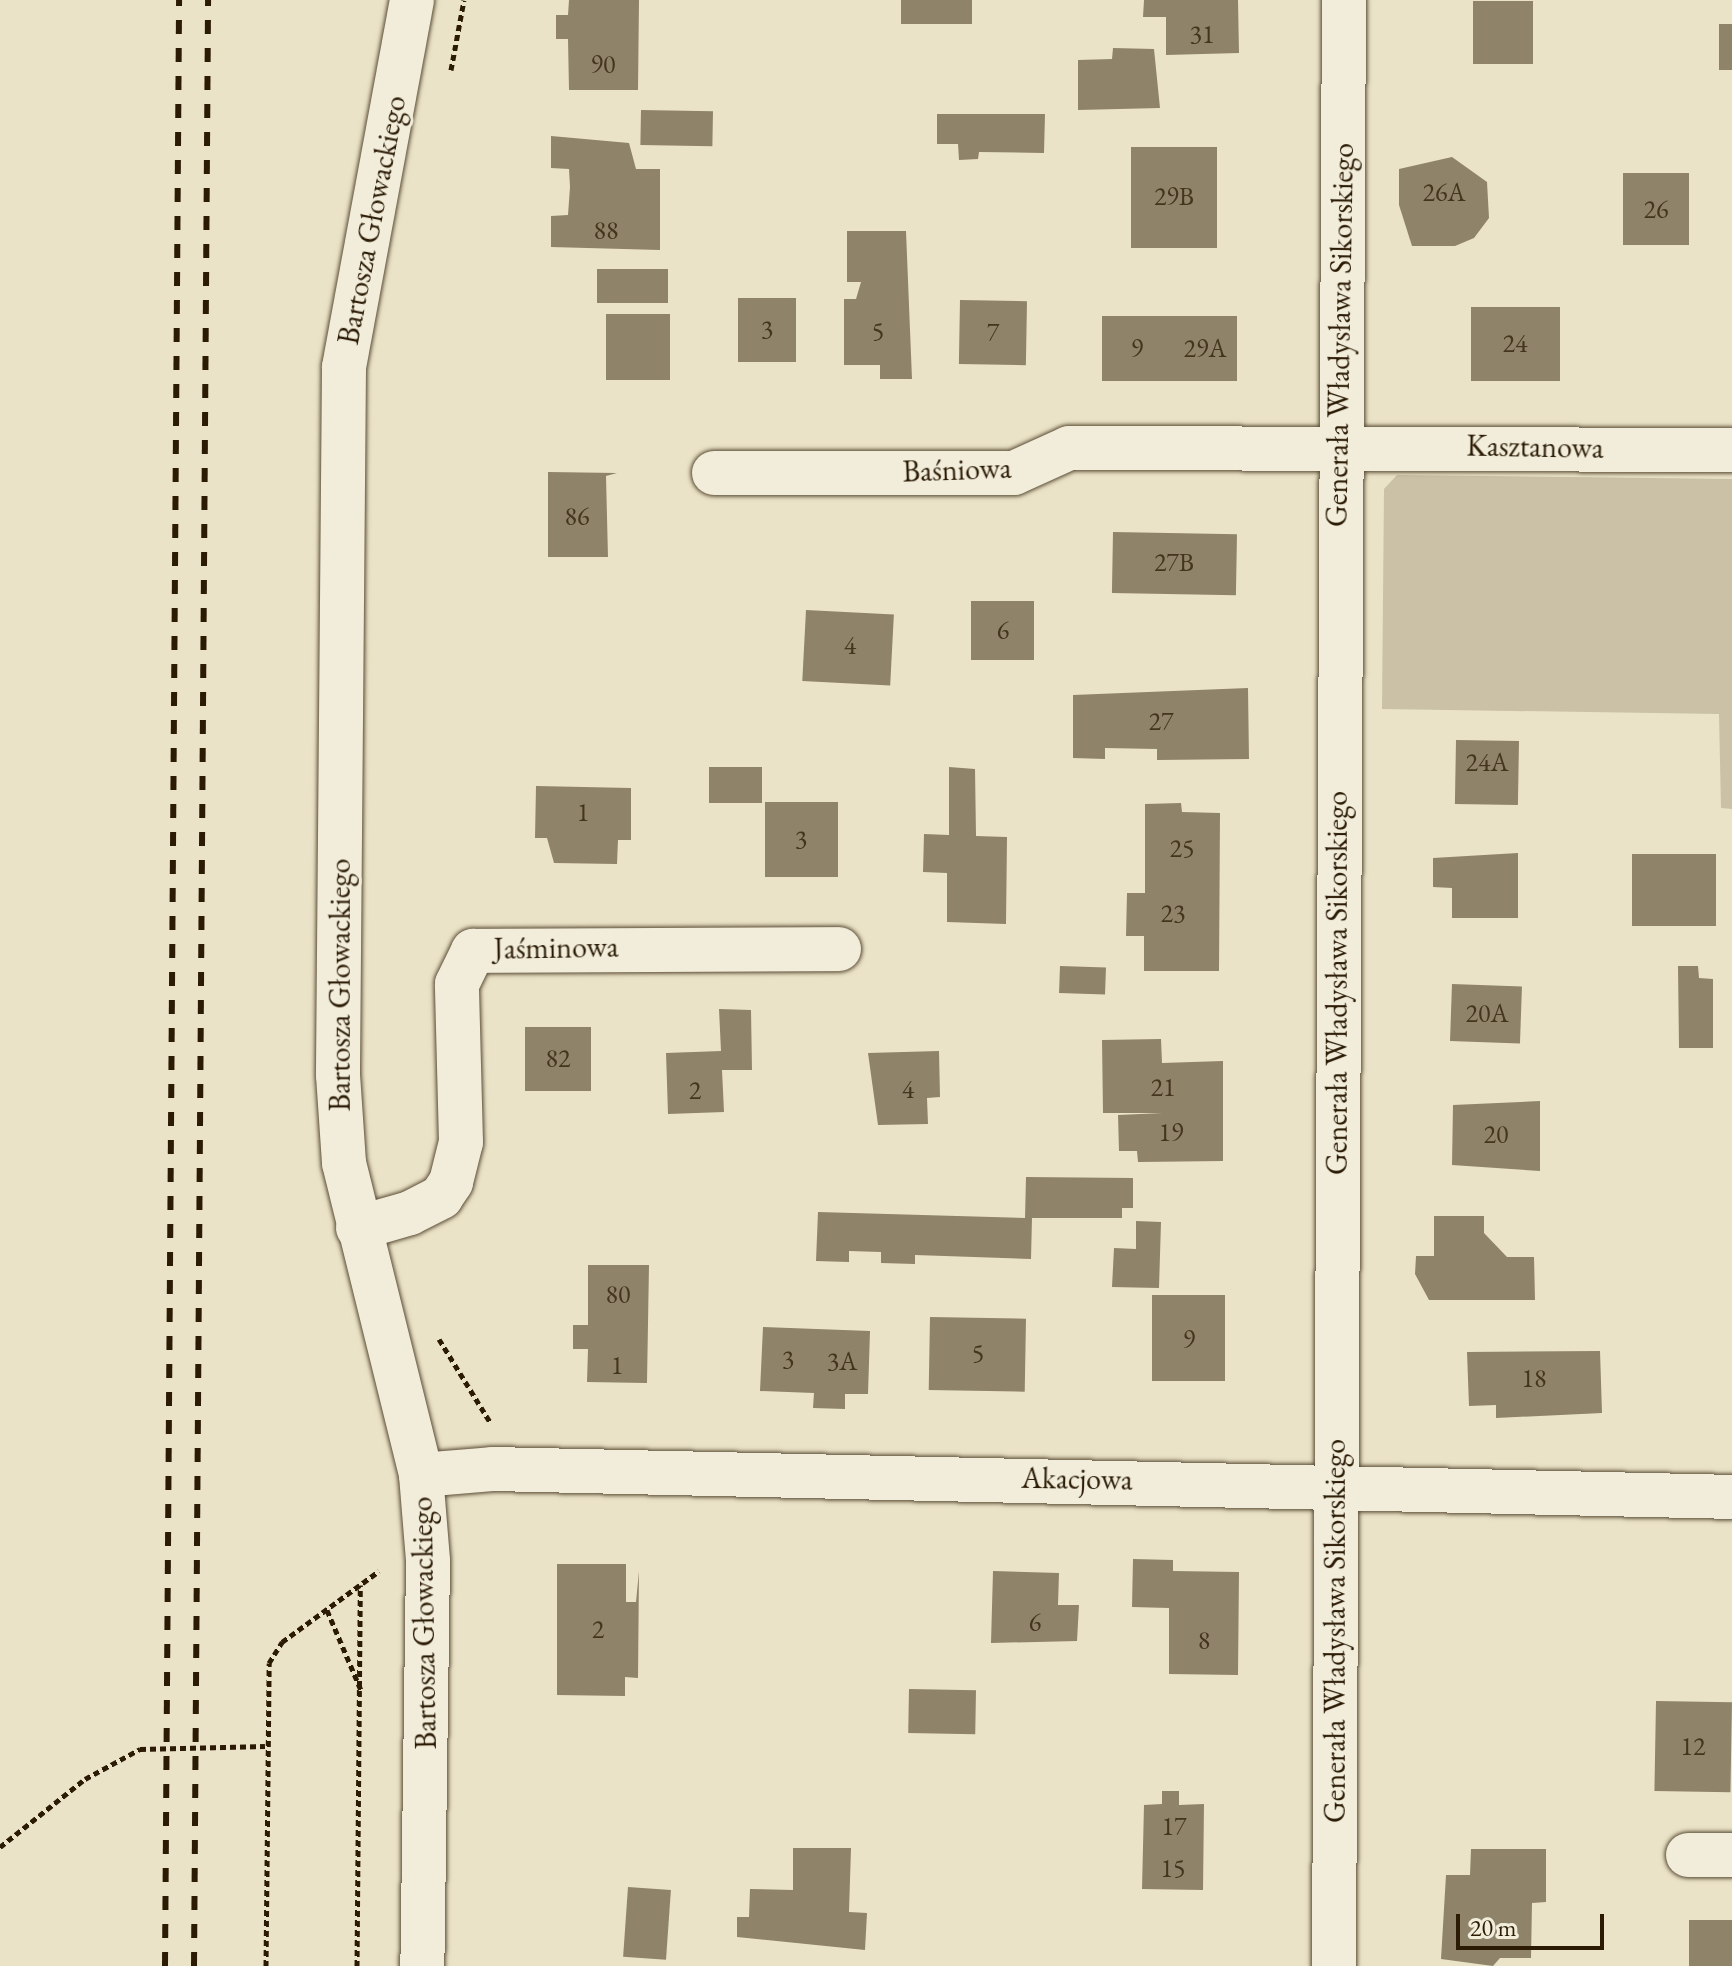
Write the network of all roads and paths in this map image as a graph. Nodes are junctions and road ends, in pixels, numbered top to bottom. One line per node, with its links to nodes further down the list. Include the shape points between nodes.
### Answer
1 (412, 0): 7 (street, Bartosza Głowackiego, via 350,307 343,396 338,1075)
2 (1344, 0): 3 (street, Generała Władysława Sikorskiego)
3 (1339, 446): 4 (street, Kasztanowa); 5 (street, Baśniowa, via 1069,448 1014,473); 9 (street, Generała Władysława Sikorskiego)
4 (1732, 450)
5 (714, 473)
6 (839, 949): 7 (street, Jaśminowa, via 473,951 457,984 461,1142 451,1182 441,1197 410,1213)
7 (358, 1228): 8 (street, Bartosza Głowackiego)
8 (421, 1475): 9 (street, Akacjowa, via 492,1469); 19 (street, Bartosza Głowackiego, via 428,1561)
9 (1336, 1486): 10 (street, Akacjowa); 20 (street, Generała Władysława Sikorskiego)
10 (1732, 1497)
11 (360, 1585): 13 (path)
12 (327, 1610): 13 (path)
13 (362, 1693): 18 (path)
14 (265, 1746): 15 (path, via 140,1749 85,1779)
15 (0, 1847)
16 (1688, 1855): 17 (street)
17 (1732, 1855)
18 (357, 1966)
19 (422, 1966)
20 (1334, 1966)

